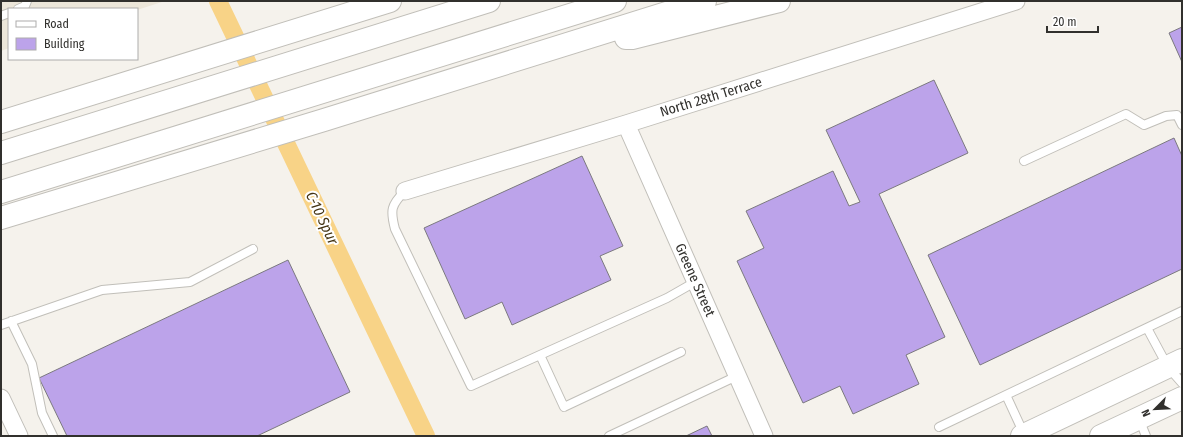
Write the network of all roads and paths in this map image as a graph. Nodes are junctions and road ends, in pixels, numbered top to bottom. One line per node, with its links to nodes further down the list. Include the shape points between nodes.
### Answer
1 (28, 1): 8 (lane)
2 (390, 1): 10 (main road)
3 (489, 1): 13 (main road)
4 (615, 1): 16 (main road)
5 (705, 1): 9 (main road)
6 (779, 1): 9 (main road, via 632,38)
7 (1016, 1): 11 (street, North 28th Terrace)
8 (20, 8)
9 (585, 38): 17 (main road)
10 (1, 122)
11 (626, 124): 15 (street, North 28th Terrace); 19 (street, Greene Street)
12 (1182, 125): 14 (lane, via 1177,115 1166,116 1144,125 1126,114)
13 (1, 153)
14 (1024, 161)
15 (405, 191): 25 (lane, via 395,201 391,213 395,229 471,386)
16 (1, 192)
17 (1, 218)
18 (254, 249): 21 (lane, via 190,282 102,290)
19 (695, 282): 25 (lane, via 667,298); 27 (street, Greene Street)
20 (1182, 311): 23 (lane)
21 (12, 321): 22 (lane); 36 (lane, via 32,364 42,413)
22 (1, 325)
23 (1147, 328): 26 (lane); 29 (lane)
24 (681, 352): 25 (lane, via 564,407)
25 (540, 355)
26 (1175, 363): 28 (lane); 34 (main road)
27 (737, 376): 37 (lane); 38 (street, Greene Street)
28 (1182, 383)
29 (1006, 395): 32 (lane); 34 (lane)
30 (1, 398): 35 (street)
31 (1182, 398): 33 (main road)
32 (939, 427)
33 (1142, 427): 39 (main road)
34 (1024, 435)
35 (19, 436)
36 (53, 436)
37 (609, 436)
38 (764, 436)
39 (1101, 436)

